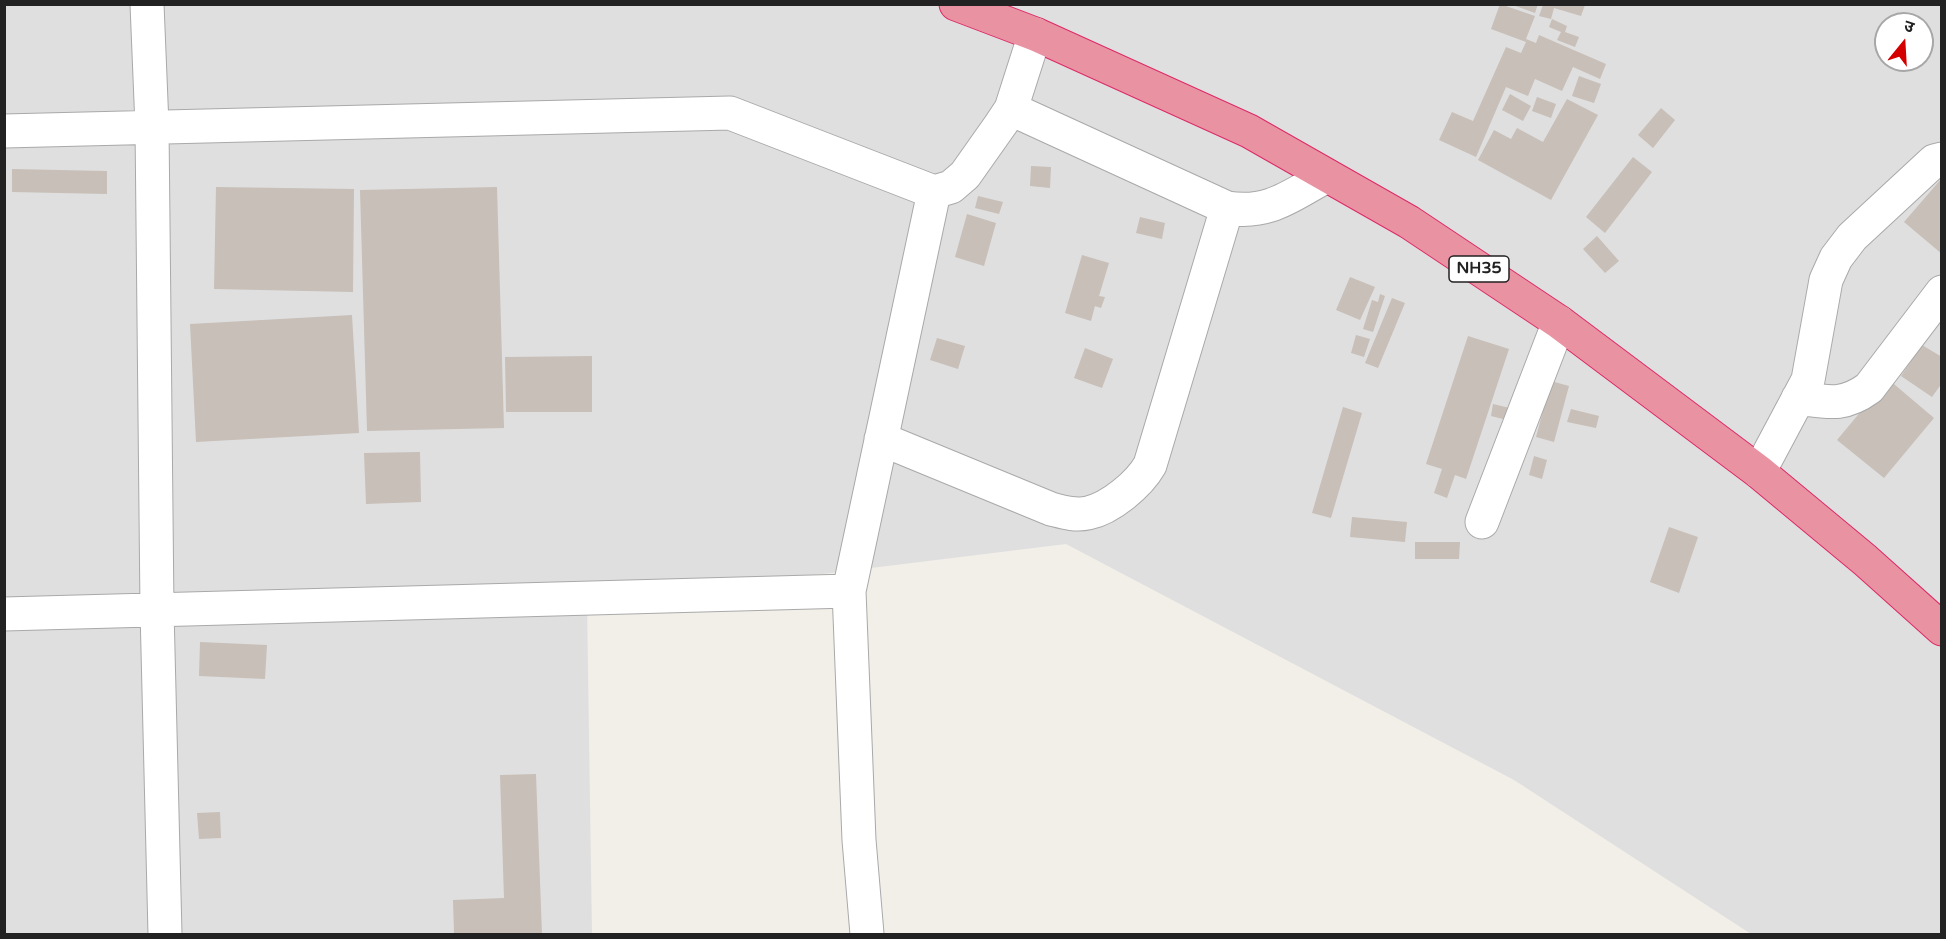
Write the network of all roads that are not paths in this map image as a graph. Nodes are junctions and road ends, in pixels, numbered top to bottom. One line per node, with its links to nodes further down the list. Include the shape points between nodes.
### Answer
1 (147, 4): 5 (street)
2 (956, 4): 3 (highway, NH35)
3 (1035, 34): 4 (street); 8 (highway, NH35, via 1249,130)
4 (1011, 109): 9 (street, via 965,175 951,187); 10 (street)
5 (152, 126): 6 (street); 9 (street, via 730,113); 18 (street)
6 (4, 131)
7 (1941, 159): 13 (street, via 1934,161 1860,229 1836,258 1826,280 1808,380)
8 (1327, 176): 10 (street, via 1263,210); 12 (highway, NH35, via 1409,222)
9 (934, 192): 14 (street)
10 (1227, 208): 14 (street, via 1150,465 1131,489 1090,513 1071,514)
11 (1941, 292): 13 (street, via 1863,393 1838,403)
12 (1559, 322): 15 (highway, NH35); 16 (street)
13 (1798, 398): 15 (street)
14 (881, 439): 17 (street)
15 (1759, 472): 20 (highway, NH35)
16 (1482, 522)
17 (849, 591): 18 (street); 22 (street, via 859,840)
18 (157, 610): 19 (street); 21 (street)
19 (4, 614)
20 (1941, 629)
21 (165, 934)
22 (867, 934)

